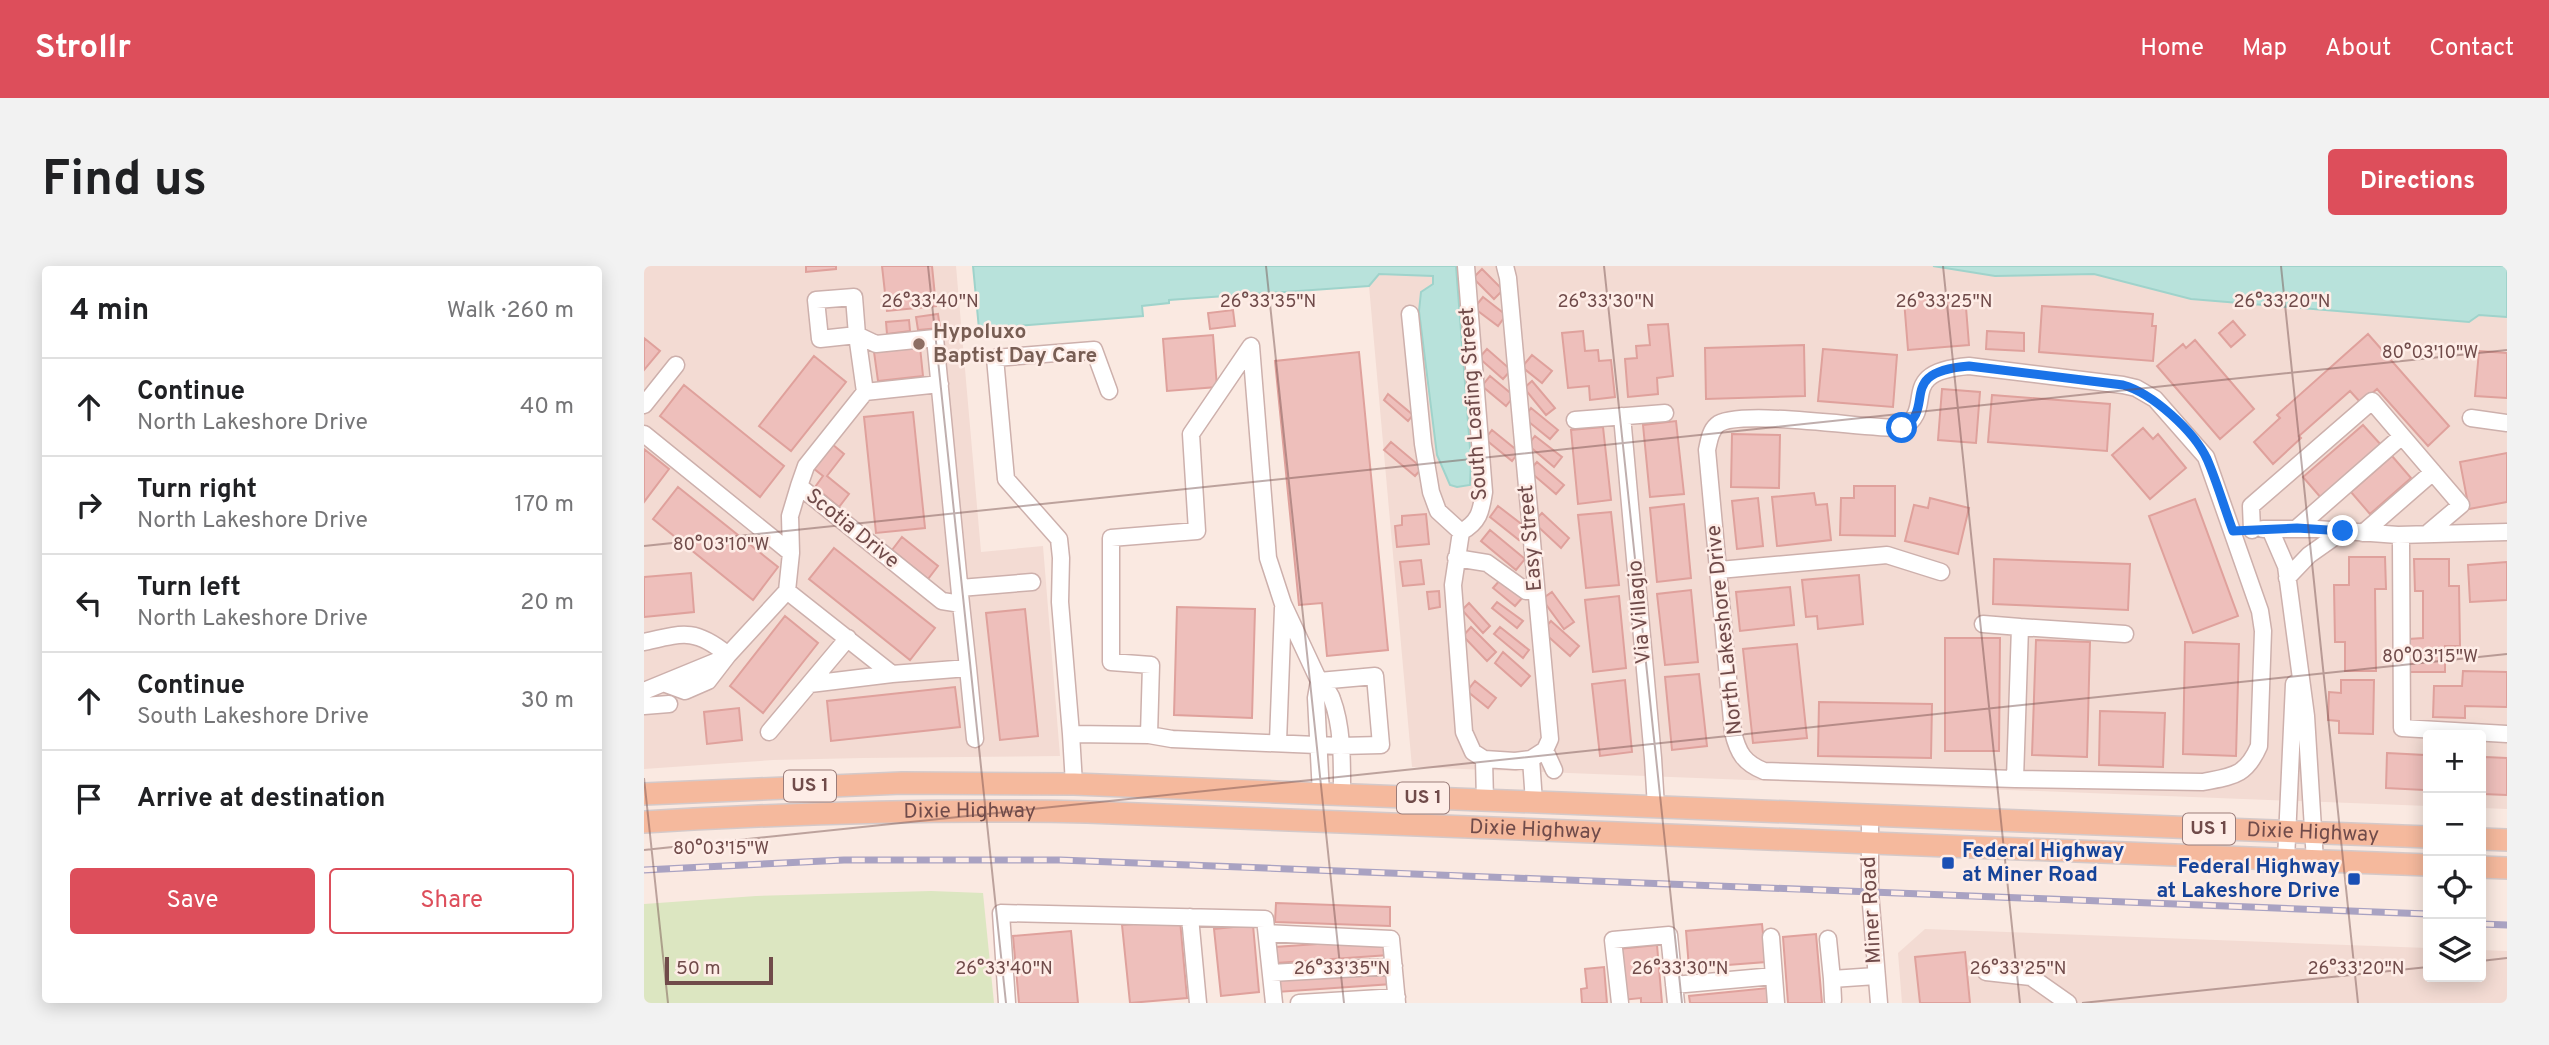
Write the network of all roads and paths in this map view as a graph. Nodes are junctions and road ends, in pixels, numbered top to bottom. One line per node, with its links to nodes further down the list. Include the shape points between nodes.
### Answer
1 (1466, 266): 23 (street, South Loafing Street, via 1484,492 1481,515)
2 (1504, 266): 35 (street, Easy Street)
3 (1410, 314): 23 (street, South Loafing Street, via 1431,492 1438,511)
4 (676, 365): 8 (street)
5 (940, 384): 7 (street); 7 (street, via 935,338 876,344 857,335); 36 (street)
6 (1109, 391): 53 (street, via 1094,350 995,358 1006,479 1059,539)
7 (865, 392): 17 (street, via 806,466)
8 (644, 405)
9 (1665, 412): 10 (street)
10 (1622, 416): 12 (street); 72 (street, Via Villagio)
11 (2471, 418): 13 (street)
12 (1575, 420)
13 (2507, 423)
14 (644, 434): 28 (street)
15 (2402, 436): 16 (street); 18 (street); 20 (street, via 2372,401 2251,506)
16 (2433, 472): 24 (street, via 2461,505); 26 (street)
17 (799, 486): 28 (street, Scotia Drive, via 790,516); 36 (street, Scotia Drive, via 942,601)
18 (2297, 528): 19 (street); 22 (street)
19 (2270, 529): 20 (street); 32 (street)
20 (2252, 530): 21 (street)
21 (2233, 531): 30 (street, North Lakeshore Drive, via 2206,457 2155,399 2123,385 1969,366 1928,378 1919,393 1916,417 1902,428 1759,418 1734,418 1718,424 1707,450); 64 (street, North Lakeshore Drive, via 2263,631 2259,746 2251,764 2231,776 2203,782)
22 (2343, 531): 26 (street); 32 (street)
23 (1461, 532): 29 (street, South Loafing Street)
24 (2429, 532): 25 (street); 27 (street)
25 (2507, 532)
26 (2363, 533): 27 (street)
27 (2398, 535): 54 (street, via 2402,728)
28 (791, 553): 34 (street, Scotia Drive)
29 (1456, 558): 35 (street, via 1487,563 1526,591); 61 (street, South Loafing Street, via 1453,585 1464,732 1473,752)
30 (1719, 570): 31 (street, via 1887,555); 64 (street, North Lakeshore Drive, via 1733,733 1738,752 1749,765 1764,771)
31 (1941, 572)
32 (2287, 578): 43 (street)
33 (1032, 582): 36 (street)
34 (787, 591): 41 (street); 44 (street)
35 (1536, 591): 60 (street, Easy Street, via 1550,739)
36 (960, 596): 45 (street)
37 (1283, 604): 47 (street); 55 (street, via 1268,558 1251,346 1191,434 1197,531 1111,538 1111,662 1151,665); 57 (street)
38 (1983, 624): 39 (street)
39 (2020, 627): 40 (street); 64 (street)
40 (2125, 634)
41 (848, 638): 46 (street); 48 (street)
42 (644, 642): 44 (street, via 701,636)
43 (2296, 654): 77 (street); 78 (street, via 2306,716)
44 (728, 655): 49 (street)
45 (968, 668): 46 (street); 56 (street)
46 (892, 674): 48 (street)
47 (1319, 681): 58 (street, via 1315,698); 59 (street, via 1332,697); 59 (street, via 1375,676 1381,745)
48 (810, 684): 52 (street)
49 (644, 691)
50 (669, 704): 51 (street)
51 (644, 706)
52 (769, 732)
53 (1071, 734): 55 (street); 66 (street)
54 (2507, 734)
55 (1149, 735): 57 (street)
56 (975, 739)
57 (1279, 742): 58 (street)
58 (1319, 744): 59 (street); 68 (street)
59 (1340, 746): 69 (street)
60 (1545, 750): 62 (street); 63 (street)
61 (1484, 759): 62 (street); 70 (street)
62 (1531, 759): 71 (street)
63 (1553, 770)
64 (2015, 779)
65 (976, 783): 66 (main road, Dixie Highway / US 1); 67 (main road, Dixie Highway / US 1); 73 (main road)
66 (1074, 785): 68 (main road, Dixie Highway / US 1)
67 (644, 794)
68 (1321, 794): 69 (main road, Dixie Highway / US 1)
69 (1342, 795): 70 (main road, Dixie Highway / US 1); 75 (main road)
70 (1485, 801): 71 (main road, Dixie Highway / US 1)
71 (1534, 802): 72 (main road, Dixie Highway / US 1)
72 (1656, 807): 74 (main road, Dixie Highway / US 1)
73 (976, 810): 75 (main road, Dixie Highway / US 1); 76 (main road, Dixie Highway / US 1)
74 (1870, 816): 77 (main road, Dixie Highway / US 1); 82 (street, Miner Road)
75 (1301, 820): 82 (main road, Dixie Highway / US 1)
76 (644, 822)
77 (2286, 832): 78 (main road, Dixie Highway / US 1); 83 (street)
78 (2313, 833): 79 (main road, Dixie Highway / US 1); 84 (street)
79 (2423, 837)
80 (2486, 839): 81 (main road)
81 (2507, 840)
82 (1869, 844): 83 (main road, Dixie Highway / US 1); 96 (street, Miner Road)
83 (2286, 860): 84 (main road, Dixie Highway / US 1)
84 (2315, 861): 85 (main road, Dixie Highway / US 1)
85 (2423, 865)
86 (2486, 867): 87 (main road)
87 (2507, 868)
88 (1190, 917): 89 (street, via 1265,919); 101 (street, via 1001,913); 102 (street)
89 (1267, 933): 92 (street, via 1391,939); 94 (street)
90 (1771, 937): 95 (street)
91 (1828, 939): 97 (street)
92 (1394, 966): 94 (street); 99 (street)
93 (1986, 972): 109 (street, via 2031,977)
94 (1271, 973): 103 (street)
95 (1774, 976): 98 (street); 107 (street)
96 (1876, 976): 97 (street); 108 (street, Miner Road)
97 (1832, 979): 100 (street)
98 (1674, 985): 105 (street, via 1669,935 1613,940); 106 (street)
99 (1397, 1000): 104 (street)
100 (1833, 1000)
101 (1007, 1003)
102 (1198, 1003)
103 (1274, 1003)
104 (1299, 1003)
105 (1620, 1003)
106 (1676, 1003)
107 (1776, 1003)
108 (1878, 1003)
109 (2068, 1003)

